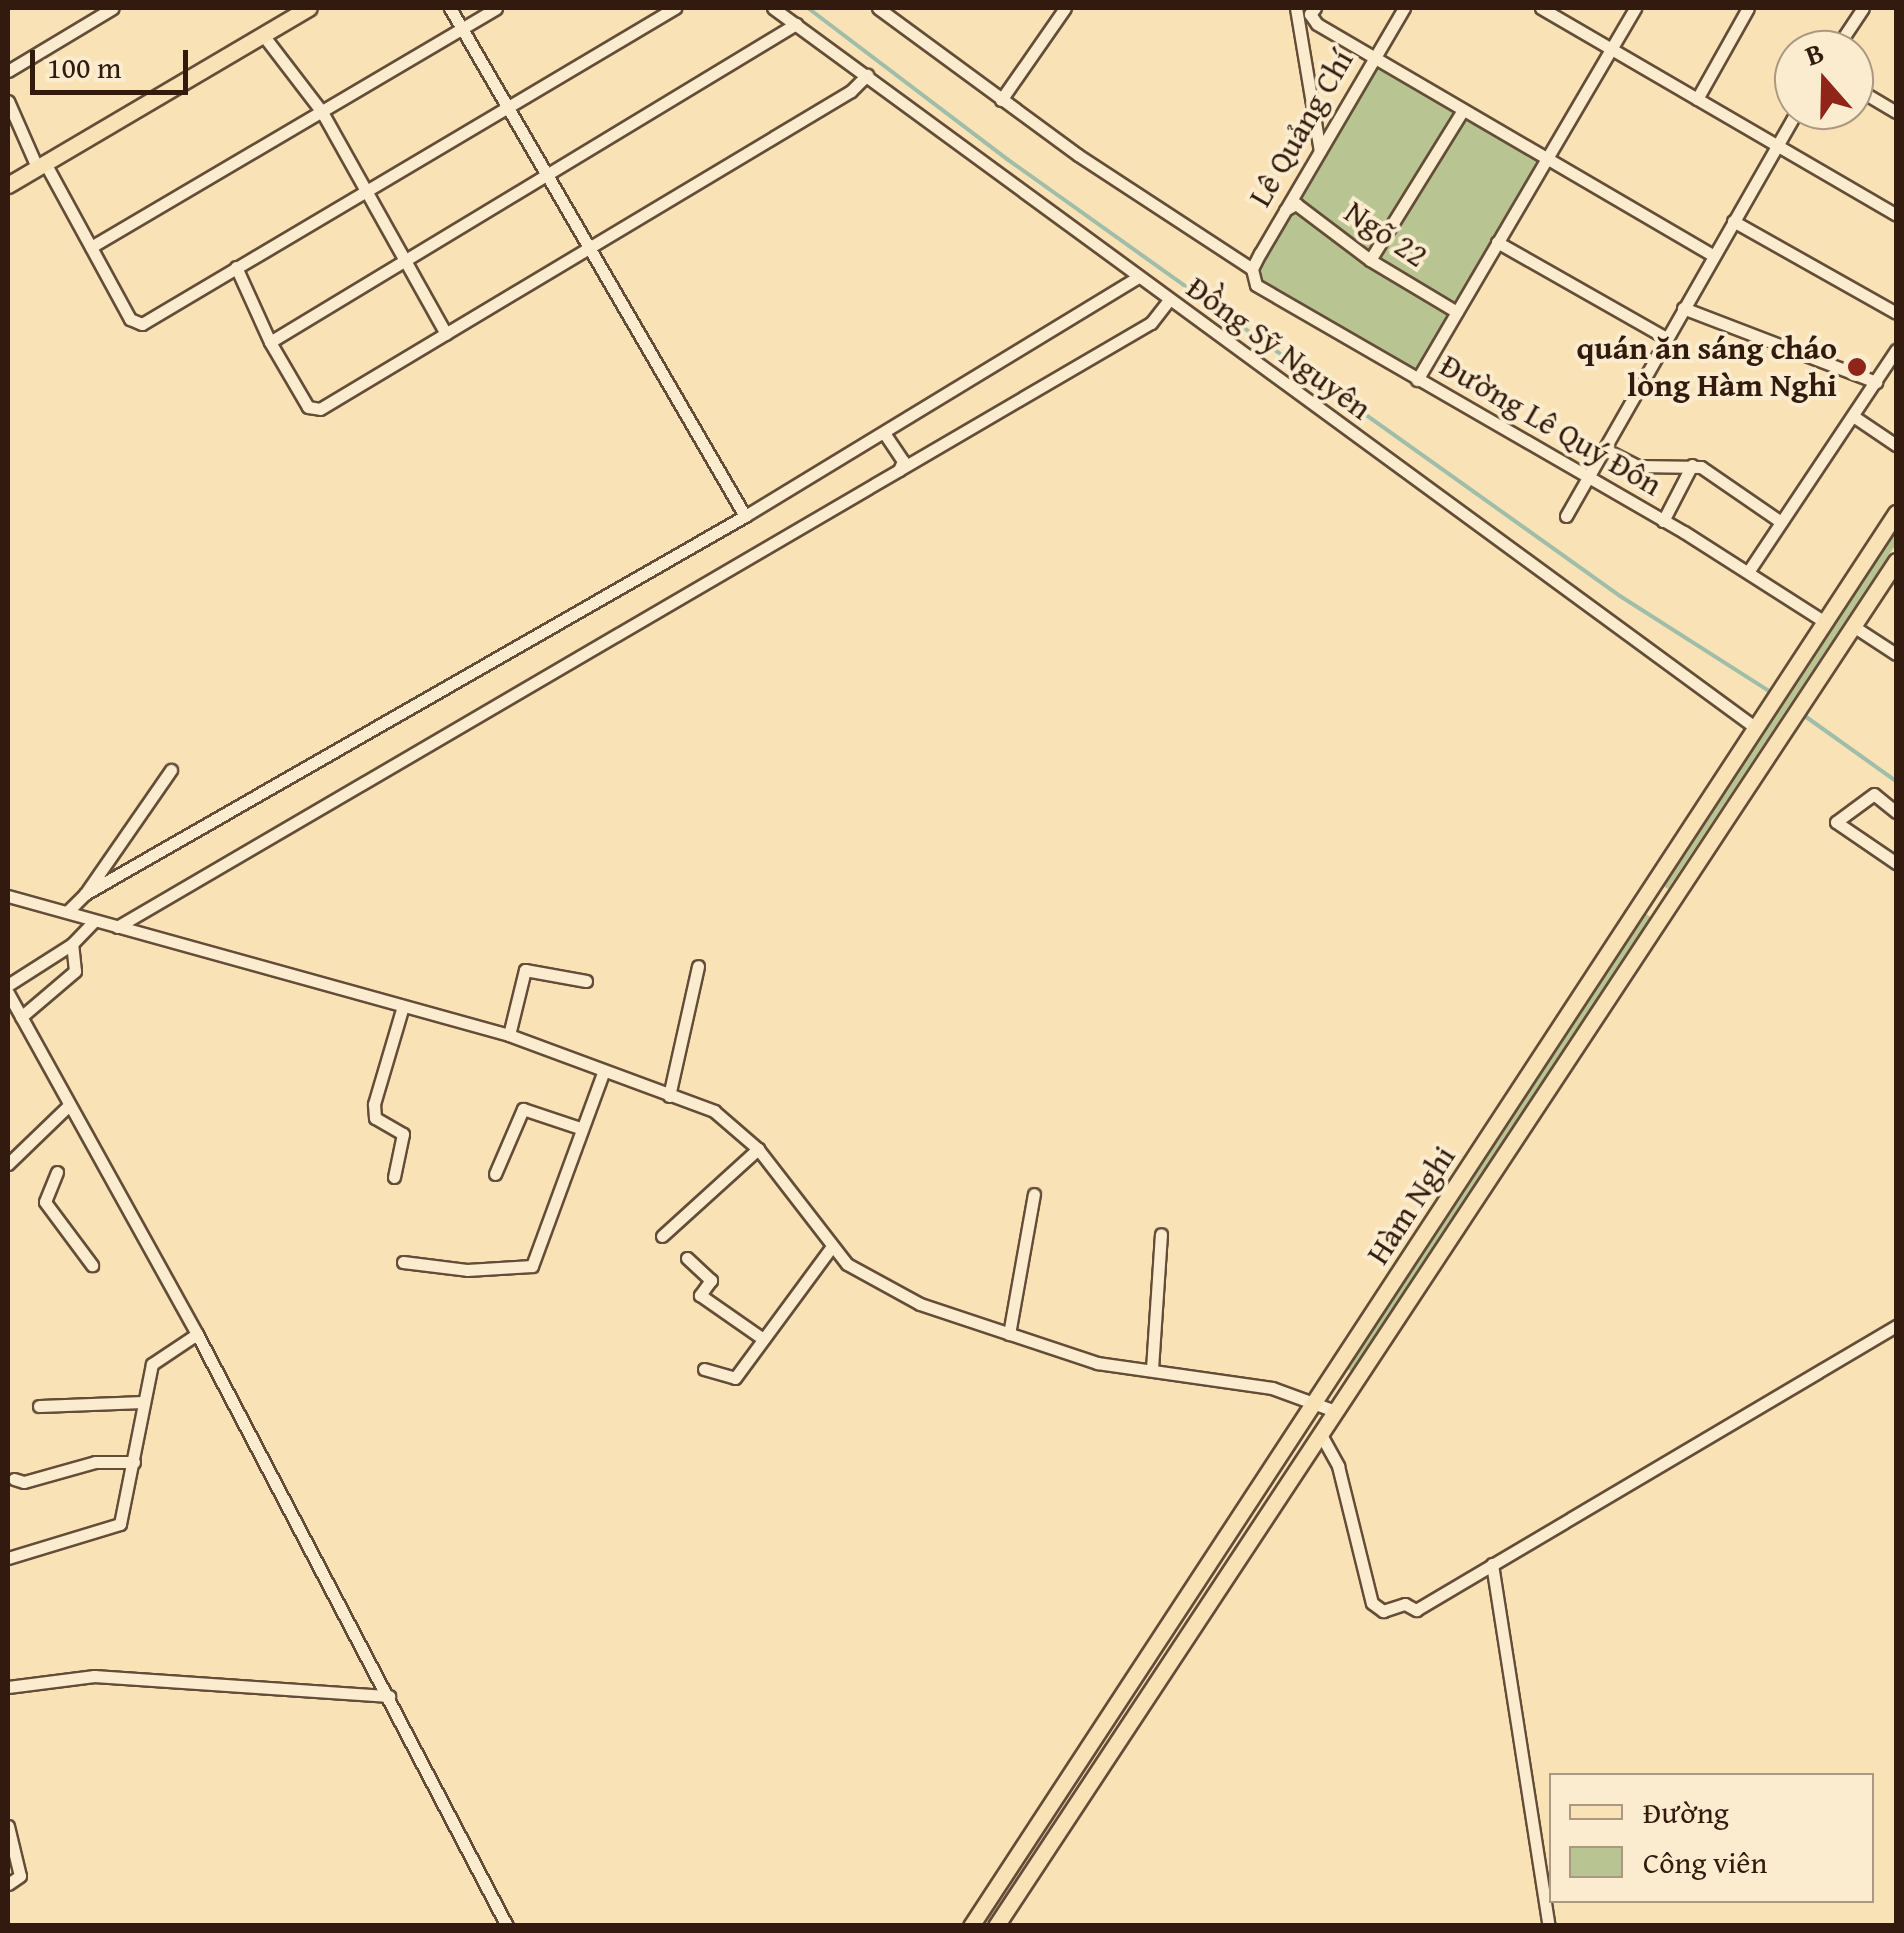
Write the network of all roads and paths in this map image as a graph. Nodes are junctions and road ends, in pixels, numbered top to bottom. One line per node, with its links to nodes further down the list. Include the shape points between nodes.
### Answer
1 (113, 8): 22 (street)
2 (308, 8): 19 (main road)
3 (450, 8): 17 (street)
4 (496, 8): 17 (street)
5 (676, 8): 28 (street)
6 (773, 8): 16 (street, Đồng Sỹ Nguyên)
7 (878, 8): 26 (street, Đường Lê Quý Đôn)
8 (1066, 8): 26 (street)
9 (1296, 8): 34 (street)
10 (1315, 8): 21 (street, via 1310,14 1316,24)
11 (1404, 8): 21 (street, Lê Quảng Chí)
12 (1541, 8): 20 (street)
13 (1635, 8): 20 (street)
14 (1748, 8): 24 (street)
15 (1863, 8): 18 (street)
16 (796, 24): 23 (street, Đồng Sỹ Nguyên); 37 (street)
17 (463, 27): 28 (street); 30 (street)
18 (1848, 30)
19 (263, 34): 30 (street); 36 (main road)
20 (1612, 49): 24 (street); 35 (street)
21 (1374, 58): 29 (street); 34 (street, Lê Quảng Chí)
22 (8, 71)
23 (867, 75): 45 (street, via 851,92); 51 (street, Đồng Sỹ Nguyên)
24 (1697, 99): 33 (street)
25 (1874, 99): 31 (street)
26 (1001, 100): 50 (street, Đường Lê Quý Đôn)
27 (8, 101): 36 (street)
28 (508, 102): 37 (street); 39 (street)
29 (1463, 110): 35 (street); 47 (street)
30 (322, 112): 39 (street); 44 (street)
31 (1896, 112)
32 (1786, 130): 33 (street)
33 (1777, 146): 41 (street); 42 (street)
34 (1320, 151): 40 (street, Lê Quảng Chí)
35 (1546, 158): 43 (street); 46 (street)
36 (41, 165): 38 (main road); 44 (street)
37 (546, 171): 45 (street); 48 (street)
38 (8, 185)
39 (366, 187): 48 (street); 49 (street)
40 (1285, 210): 47 (street, Ngõ 22, via 1296,204); 50 (street, Lê Quảng Chí)
41 (1896, 215)
42 (1733, 221): 46 (street); 55 (street)
43 (1498, 242): 54 (street); 57 (street)
44 (91, 248): 49 (street, via 138,324)
45 (590, 248): 56 (street); 70 (street)
46 (1713, 255): 53 (street)
47 (1370, 260): 54 (street, Ngõ 22)
48 (403, 264): 56 (street); 58 (street)
49 (236, 267): 58 (street)
50 (1254, 274): 60 (street, Đường Lê Quý Đôn, via 1264,293)
51 (1137, 278): 52 (street, Đồng Sỹ Nguyên); 63 (street)
52 (1168, 302): 66 (street, via 1151,323); 79 (street, Đồng Sỹ Nguyên)
53 (1683, 308): 57 (street); 61 (street)
54 (1456, 312): 60 (street)
55 (1896, 313)
56 (446, 334): 58 (street, via 320,409 308,407)
57 (1666, 338): 65 (street)
58 (270, 342)
59 (1896, 350): 61 (street)
60 (1417, 380): 68 (street, Đường Lê Quý Đôn)
61 (1876, 382): 62 (street)
62 (1853, 416): 64 (street); 73 (street)
63 (884, 433): 66 (street); 70 (street)
64 (1896, 444)
65 (1604, 449): 67 (street, via 1638,466); 68 (street)
66 (900, 463): 87 (street)
67 (1692, 465): 72 (street); 73 (street)
68 (1588, 478): 71 (street); 72 (street, Đường Lê Quý Đôn)
69 (1896, 513): 76 (main road, Hàm Nghi)
70 (745, 516): 83 (street)
71 (1566, 516)
72 (1663, 520): 75 (street, Đường Lê Quý Đôn)
73 (1782, 522): 75 (street)
74 (1896, 561): 77 (main road, Hàm Nghi)
75 (1748, 572): 76 (street, Đường Lê Quý Đôn)
76 (1825, 622): 79 (main road, Hàm Nghi)
77 (1853, 626): 78 (street); 120 (main road, Hàm Nghi)
78 (1896, 654)
79 (1756, 728): 117 (main road, Hàm Nghi)
80 (171, 770): 83 (street)
81 (1896, 812): 82 (street, via 1874,794 1836,822)
82 (1896, 863)
83 (85, 894): 85 (street)
84 (8, 896): 85 (street)
85 (67, 912): 86 (street)
86 (94, 921): 87 (street); 88 (street)
87 (117, 928): 92 (street)
88 (72, 944): 91 (street); 93 (street, via 75,971)
89 (698, 966): 96 (street)
90 (586, 981): 94 (street, via 525,970)
91 (8, 989): 93 (street)
92 (403, 1006): 94 (street); 103 (street, via 374,1104 375,1118 403,1134)
93 (21, 1017): 97 (street)
94 (509, 1034): 95 (street)
95 (602, 1072): 96 (street); 98 (street)
96 (670, 1096): 99 (street, via 714,1111)
97 (68, 1106): 100 (street); 112 (street)
98 (580, 1128): 102 (street, via 524,1110); 109 (street, via 527,1270)
99 (758, 1149): 106 (street); 107 (street)
100 (8, 1164)
101 (57, 1172): 110 (street, via 45,1202)
102 (495, 1174)
103 (394, 1176)
104 (1034, 1194): 113 (street)
105 (1162, 1234): 116 (street)
106 (662, 1236)
107 (831, 1248): 113 (street, via 920,1304); 114 (street)
108 (686, 1258): 114 (street, via 710,1280 700,1295)
109 (403, 1262)
110 (92, 1264)
111 (1896, 1326): 125 (street)
112 (197, 1334): 118 (street, via 152,1364); 127 (street)
113 (1009, 1334): 116 (street, via 1097,1363)
114 (763, 1339): 115 (street, via 735,1378)
115 (704, 1368)
116 (1152, 1370): 117 (street)
117 (1317, 1401): 120 (street); 131 (main road, Hàm Nghi)
118 (144, 1402): 119 (street); 122 (street)
119 (39, 1406)
120 (1334, 1411): 121 (main road, Hàm Nghi)
121 (1320, 1433): 125 (street, via 1338,1466 1377,1609 1405,1604 1416,1610); 132 (main road, Hàm Nghi)
122 (134, 1462): 123 (street, via 95,1462); 124 (street, via 120,1524)
123 (14, 1479)
124 (8, 1558)
125 (1492, 1564): 133 (street)
126 (8, 1687): 127 (street, via 94,1676)
127 (389, 1696): 130 (street)
128 (8, 1826): 129 (street, via 20,1876)
129 (8, 1884)
130 (507, 1926)
131 (972, 1926)
132 (996, 1926)
133 (1549, 1926)

